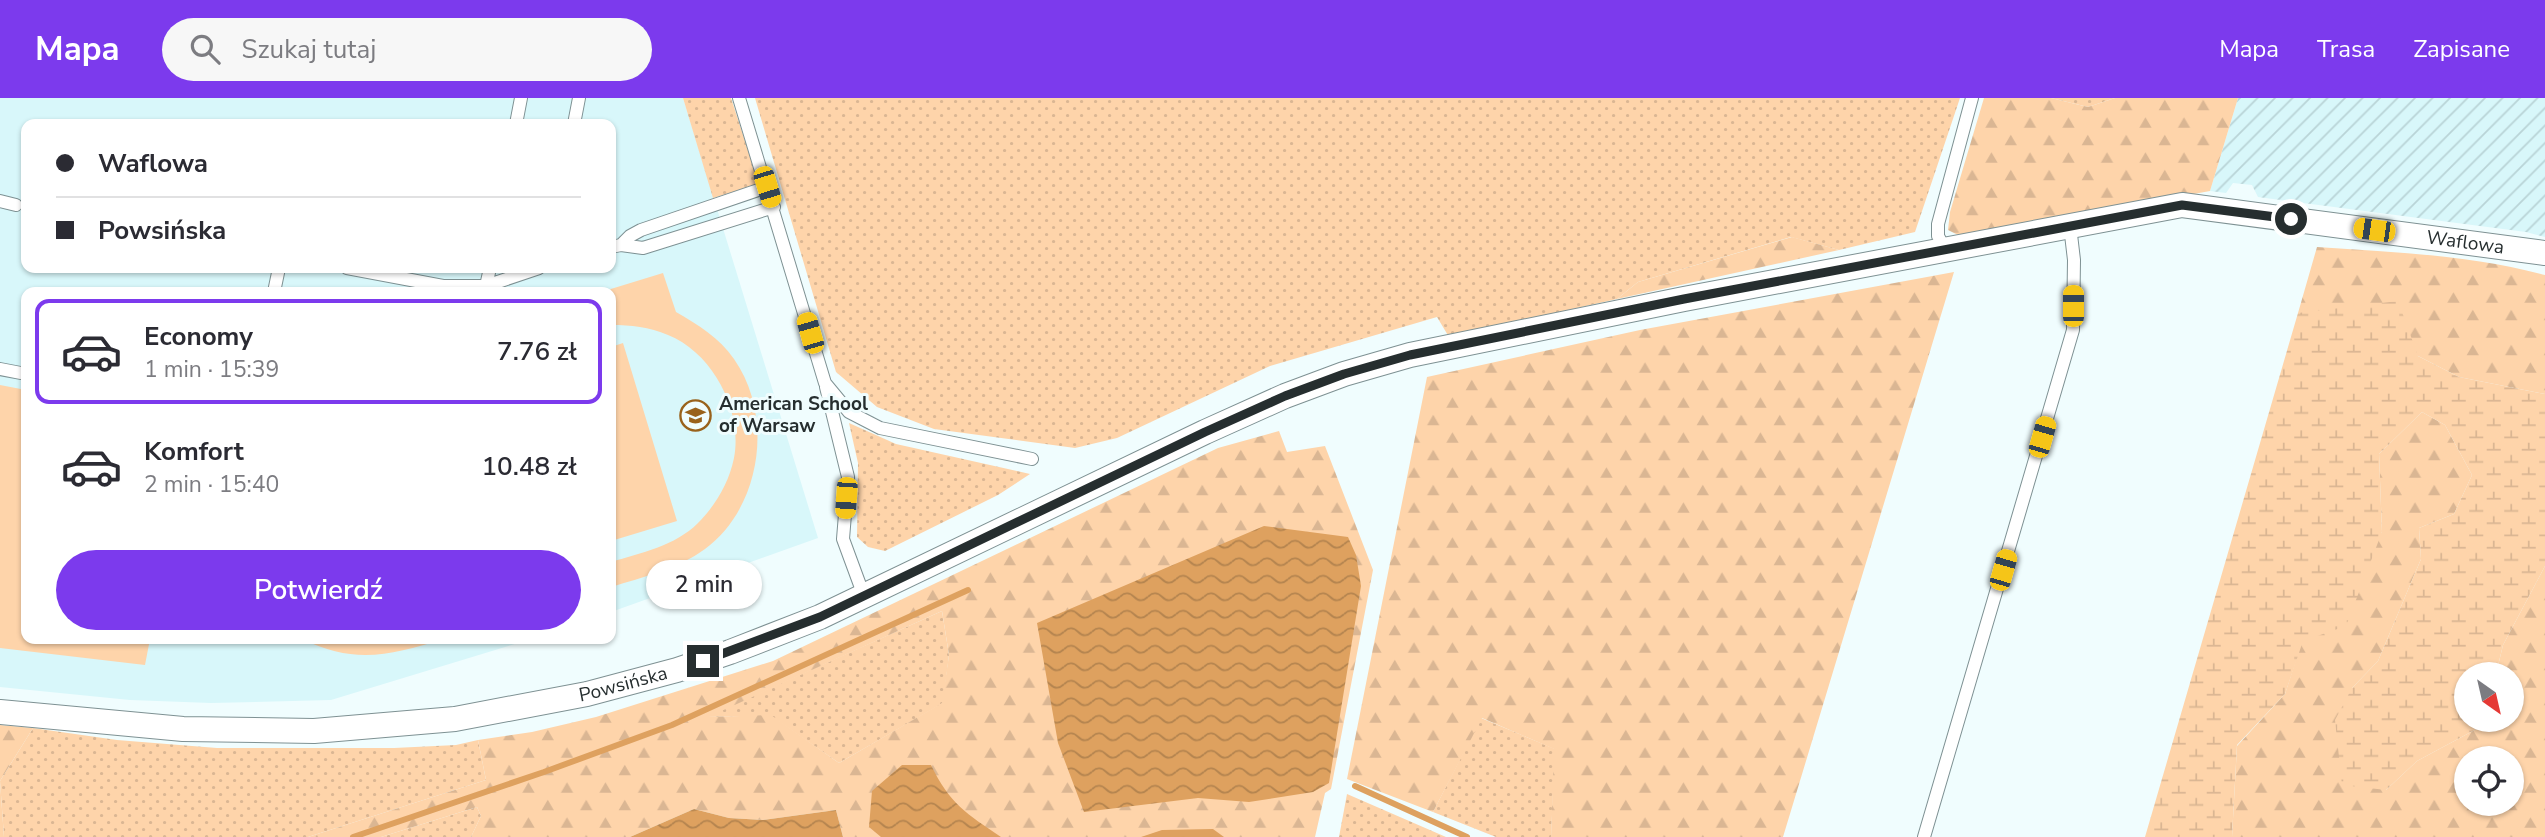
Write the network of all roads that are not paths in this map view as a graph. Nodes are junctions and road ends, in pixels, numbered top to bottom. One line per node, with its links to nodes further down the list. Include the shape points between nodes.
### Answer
1 (521, 98): 5 (lane)
2 (579, 98): 6 (lane)
3 (739, 98): 7 (lane)
4 (1972, 98): 13 (lane, via 1938,224)
5 (517, 119)
6 (575, 119)
7 (767, 187): 10 (lane); 12 (lane, via 641,230)
8 (0, 201): 9 (lane)
9 (16, 205)
10 (774, 207): 12 (lane, via 643,248); 22 (lane)
11 (2070, 226): 13 (street, Waflowa); 14 (street, Waflowa, via 2182,205); 26 (lane, via 2073,330)
12 (616, 246)
13 (1945, 249): 19 (street, Waflowa)
14 (2545, 253)
15 (374, 273): 18 (lane, via 443,286)
16 (489, 273): 18 (lane)
17 (525, 273): 18 (lane)
18 (486, 286)
19 (1435, 350): 24 (street, Powsińska, via 1344,374 1285,396)
20 (0, 369): 21 (lane)
21 (21, 373)
22 (825, 383): 23 (lane, via 849,412 880,428); 24 (lane, via 848,477 843,539)
23 (1032, 459)
24 (864, 596): 25 (street, Powsińska, via 677,670 587,694 455,719 361,729 237,732)
25 (0, 712)
26 (1924, 837)

